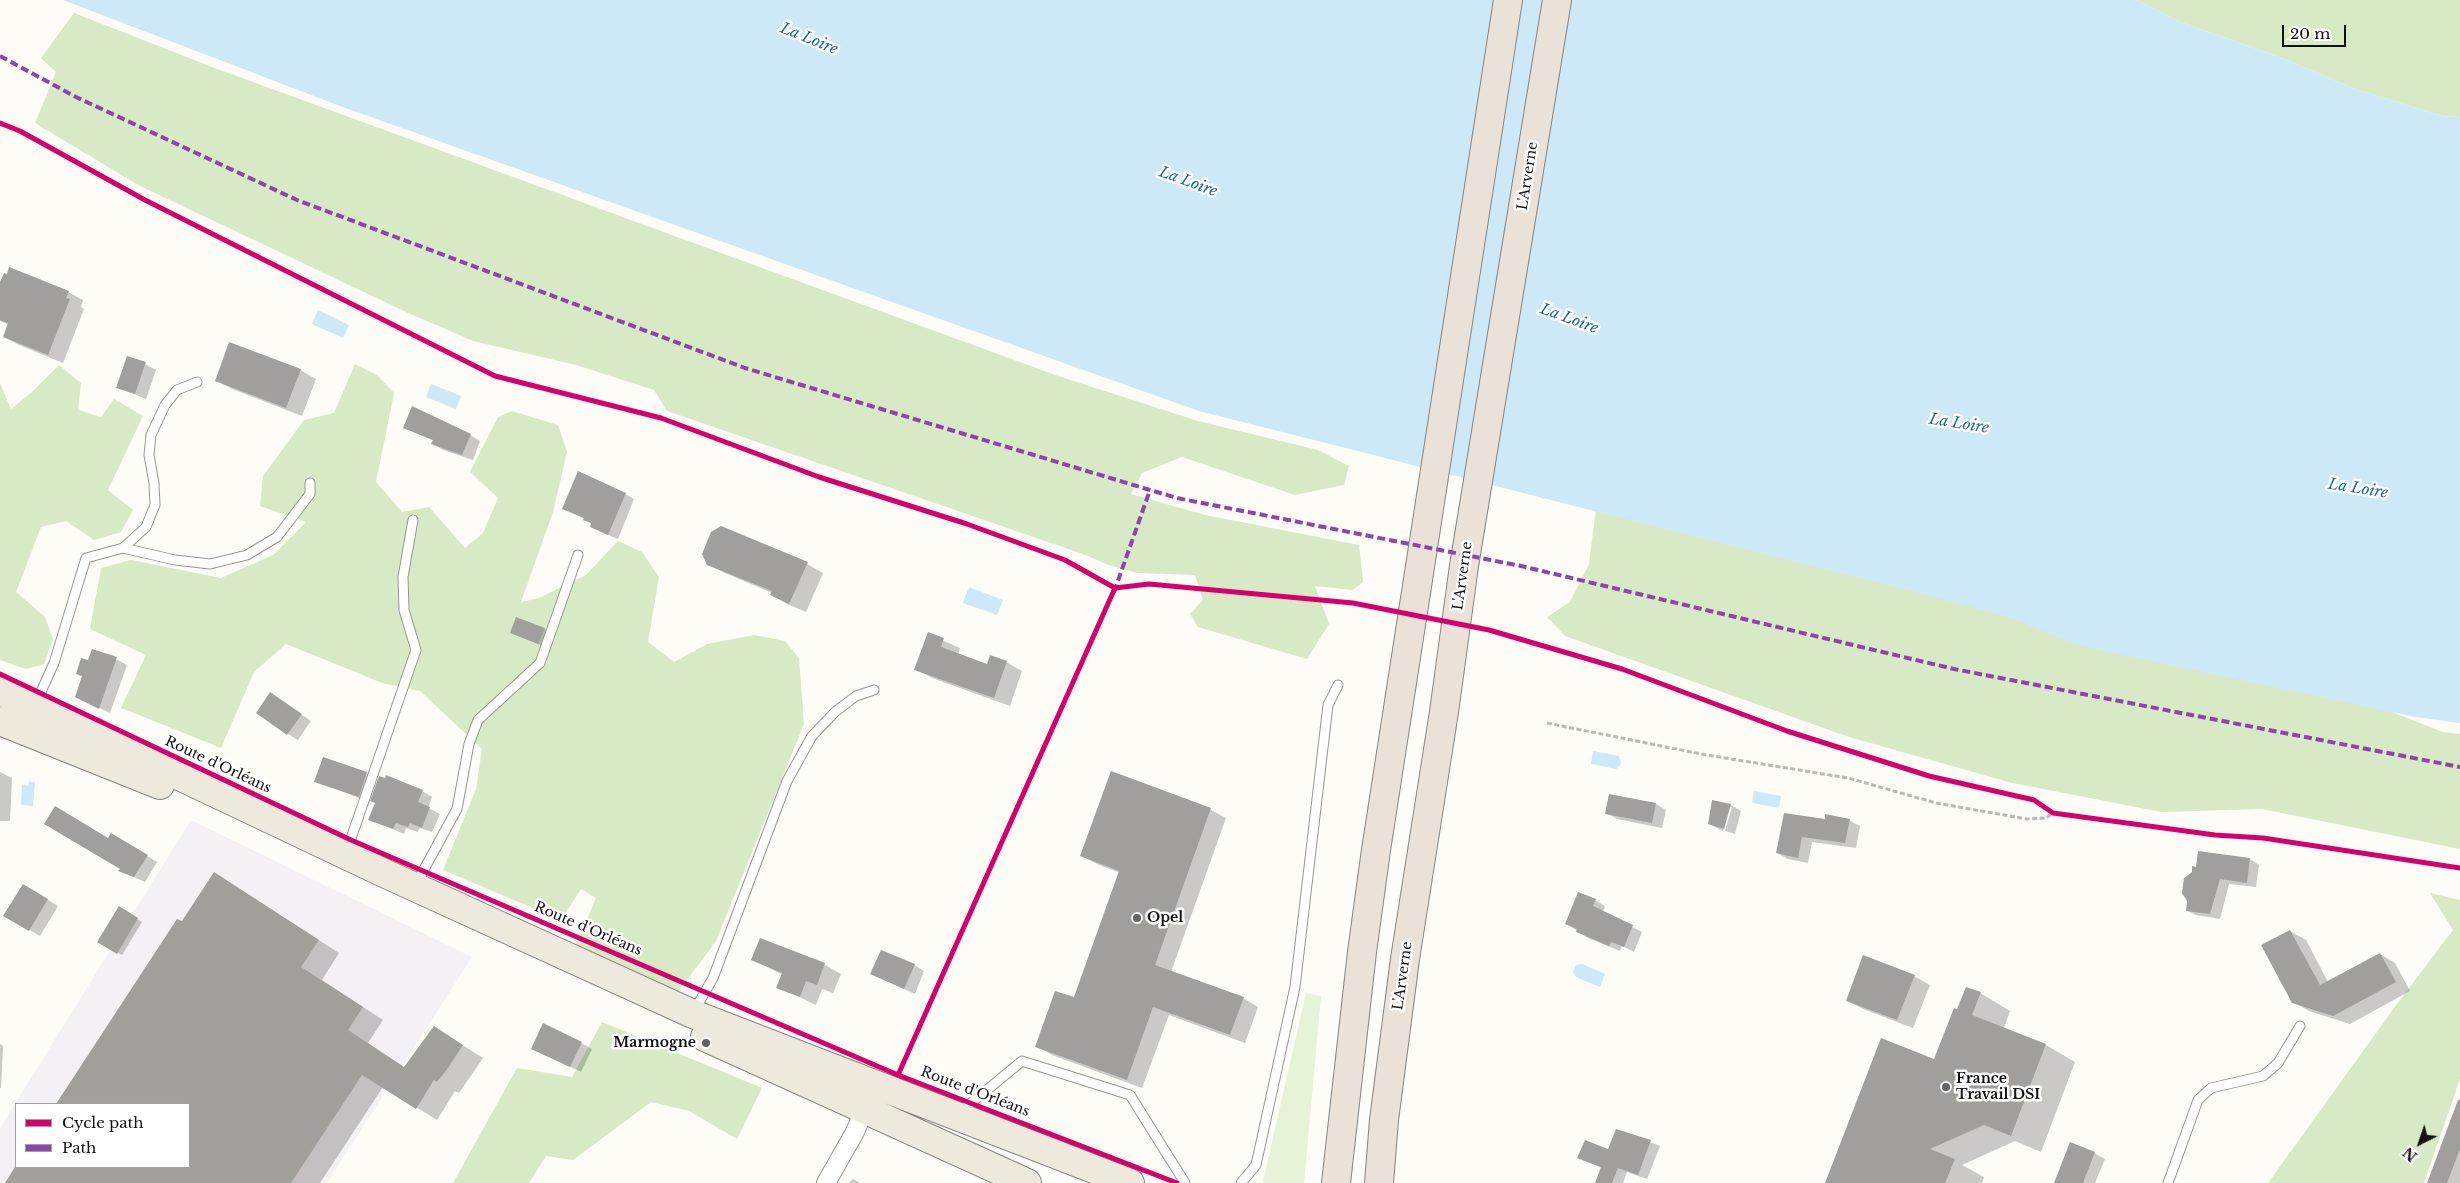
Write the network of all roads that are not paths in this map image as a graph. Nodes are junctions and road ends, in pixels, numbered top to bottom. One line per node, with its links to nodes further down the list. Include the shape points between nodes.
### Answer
1 (1508, 0): 26 (highway, via 1362,952)
2 (1557, 0): 27 (highway, L'Arverne, via 1464,566 1395,1030)
3 (197, 382): 6 (lane, via 176,390 151,435 149,455 155,505 146,527)
4 (310, 483): 6 (lane, via 310,494 277,537 247,555 210,564)
5 (413, 520): 13 (lane, via 403,577 404,610 416,650)
6 (124, 548): 11 (lane, via 86,558 54,663)
7 (578, 556): 14 (lane, via 540,663 478,720 468,744 457,808)
8 (1338, 685): 25 (lane, via 1328,705 1295,987 1256,1165)
9 (874, 690): 15 (lane, via 856,696 812,736 787,781 713,978)
10 (0, 691): 11 (main road, Route d'Orléans)
11 (34, 707): 13 (main road, Route d'Orléans)
12 (0, 721): 17 (main road, via 184,795)
13 (346, 853): 14 (main road, Route d'Orléans)
14 (415, 887): 15 (main road, Route d'Orléans)
15 (693, 1014): 18 (main road, Route d'Orléans)
16 (2300, 1026): 28 (lane, via 2278,1063 2263,1076 2210,1088 2198,1100)
17 (864, 1110): 19 (main road); 21 (street)
18 (955, 1117): 20 (main road, Route d'Orléans); 24 (lane, via 1022,1061 1130,1095)
19 (920, 1136): 22 (main road); 23 (main road)
20 (1114, 1180)
21 (826, 1183)
22 (978, 1183)
23 (1027, 1183)
24 (1185, 1183)
25 (1241, 1183)
26 (1336, 1183)
27 (1379, 1183)
28 (2168, 1183)

